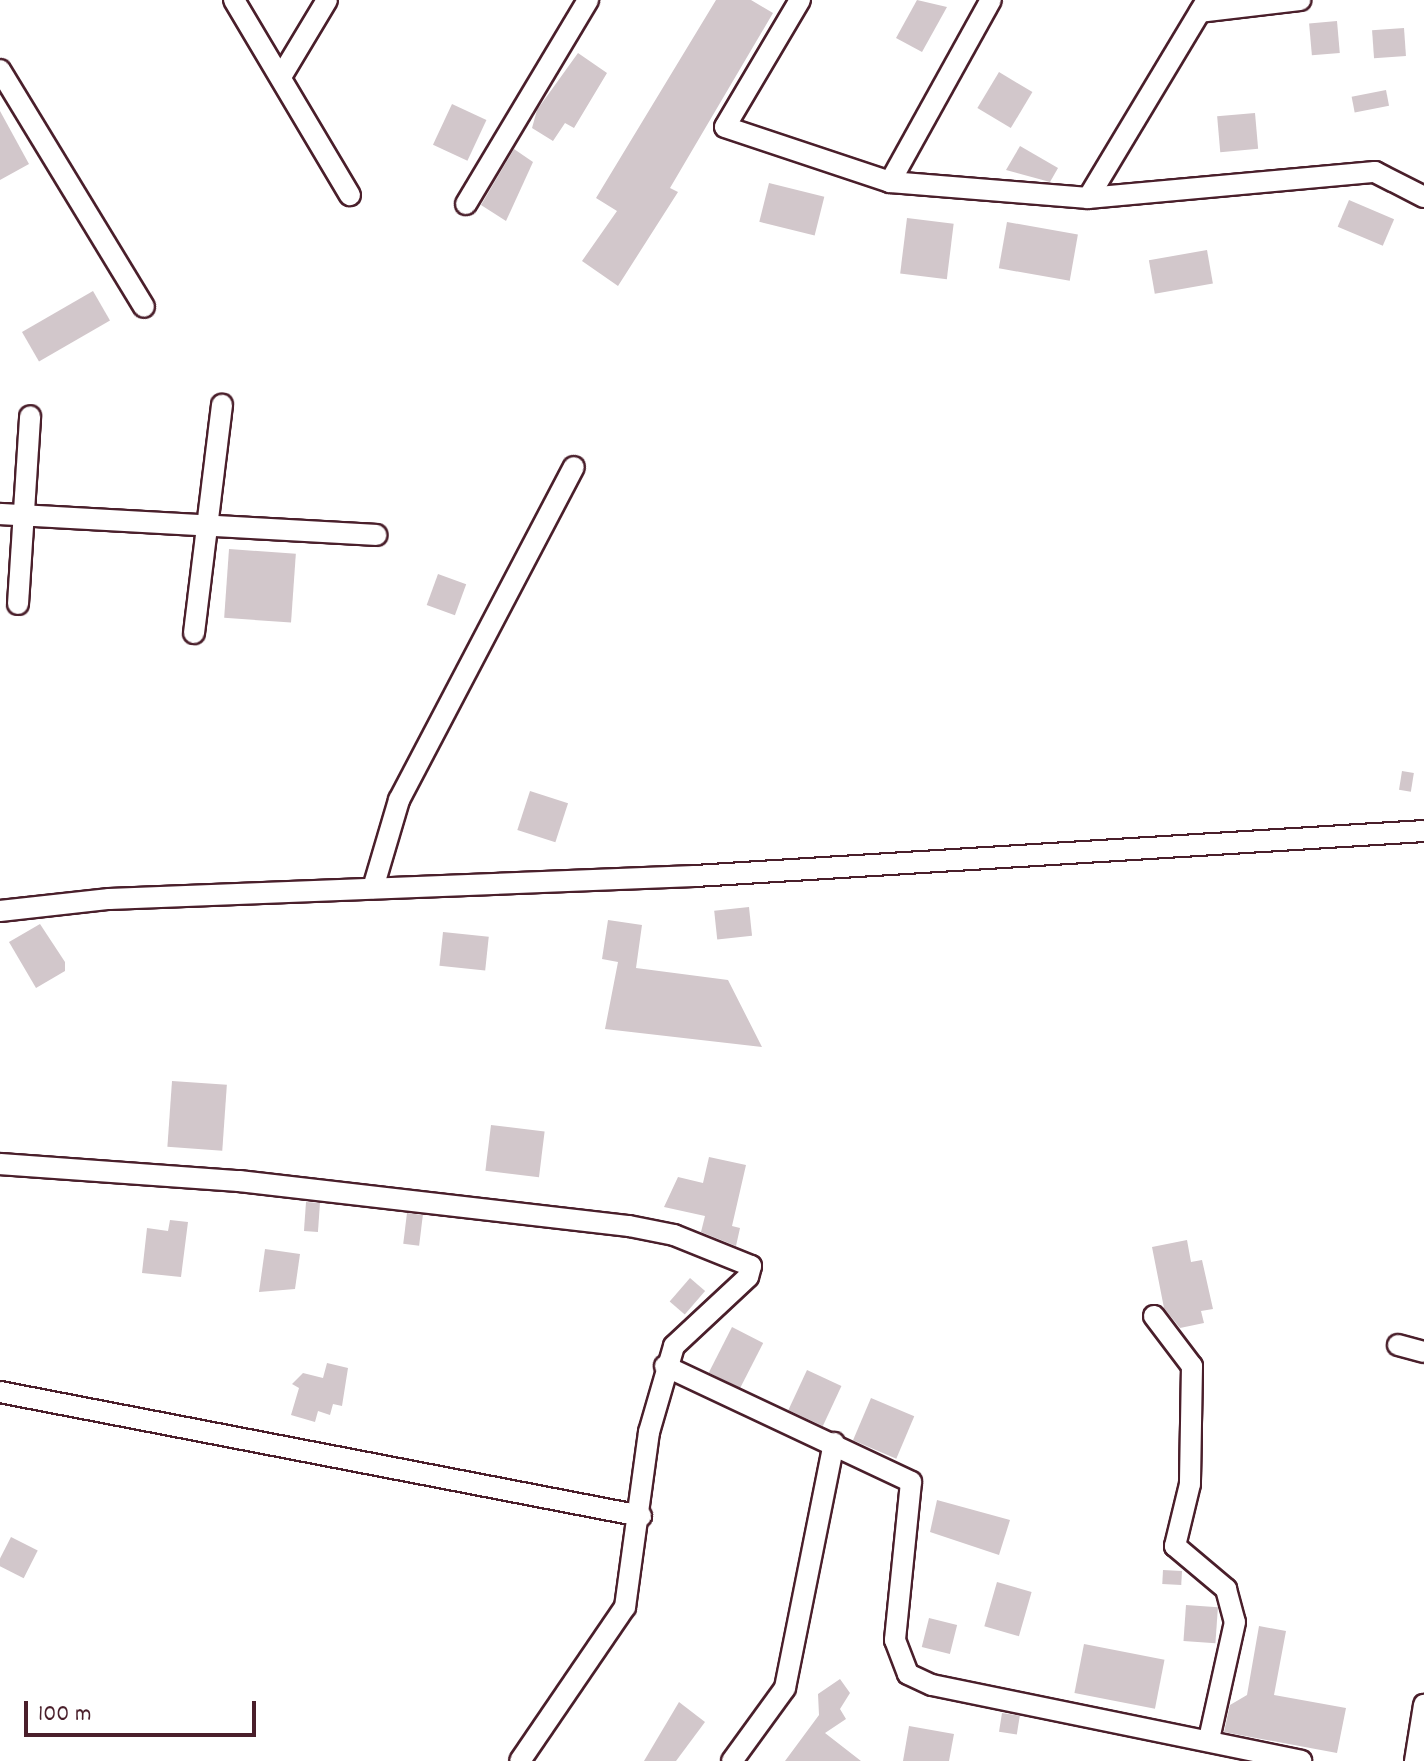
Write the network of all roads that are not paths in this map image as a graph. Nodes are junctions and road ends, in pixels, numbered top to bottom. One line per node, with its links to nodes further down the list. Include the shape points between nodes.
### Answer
1 (234, 0): 9 (street)
2 (327, 0): 9 (street)
3 (588, 0): 14 (street)
4 (800, 0): 10 (street, via 725,127)
5 (991, 0): 10 (street)
6 (1300, 0): 7 (street)
7 (1204, 6): 13 (street)
8 (0, 70): 15 (street)
9 (282, 75): 11 (street)
10 (890, 182): 13 (street)
11 (350, 195)
12 (1424, 197): 13 (street, via 1375,172)
13 (1088, 198)
14 (466, 204)
15 (144, 307)
16 (222, 405): 21 (street)
17 (30, 416): 20 (street)
18 (574, 467): 26 (street, via 399,800)
19 (0, 514): 20 (street)
20 (22, 515): 21 (street); 23 (street)
21 (207, 525): 22 (street); 24 (street)
22 (376, 535)
23 (18, 604)
24 (194, 633)
25 (1424, 831): 26 (street, via 1079,856)
26 (373, 888): 27 (street, via 109,899)
27 (0, 911)
28 (0, 1164): 32 (street, via 239,1181 629,1226 746,1261 748,1277 674,1346)
29 (1154, 1316): 37 (street, via 1192,1366 1190,1484 1175,1546 1226,1589 1235,1622)
30 (1398, 1345): 31 (street)
31 (1424, 1352)
32 (665, 1366): 34 (street); 35 (street)
33 (0, 1392): 35 (street)
34 (834, 1443): 37 (street, via 911,1482 895,1640 908,1674 932,1685); 39 (street, via 785,1688)
35 (641, 1516): 38 (street, via 625,1607)
36 (1424, 1705): 41 (street)
37 (1209, 1739): 40 (street)
38 (520, 1761)
39 (732, 1761)
40 (1301, 1761)
41 (1415, 1761)

